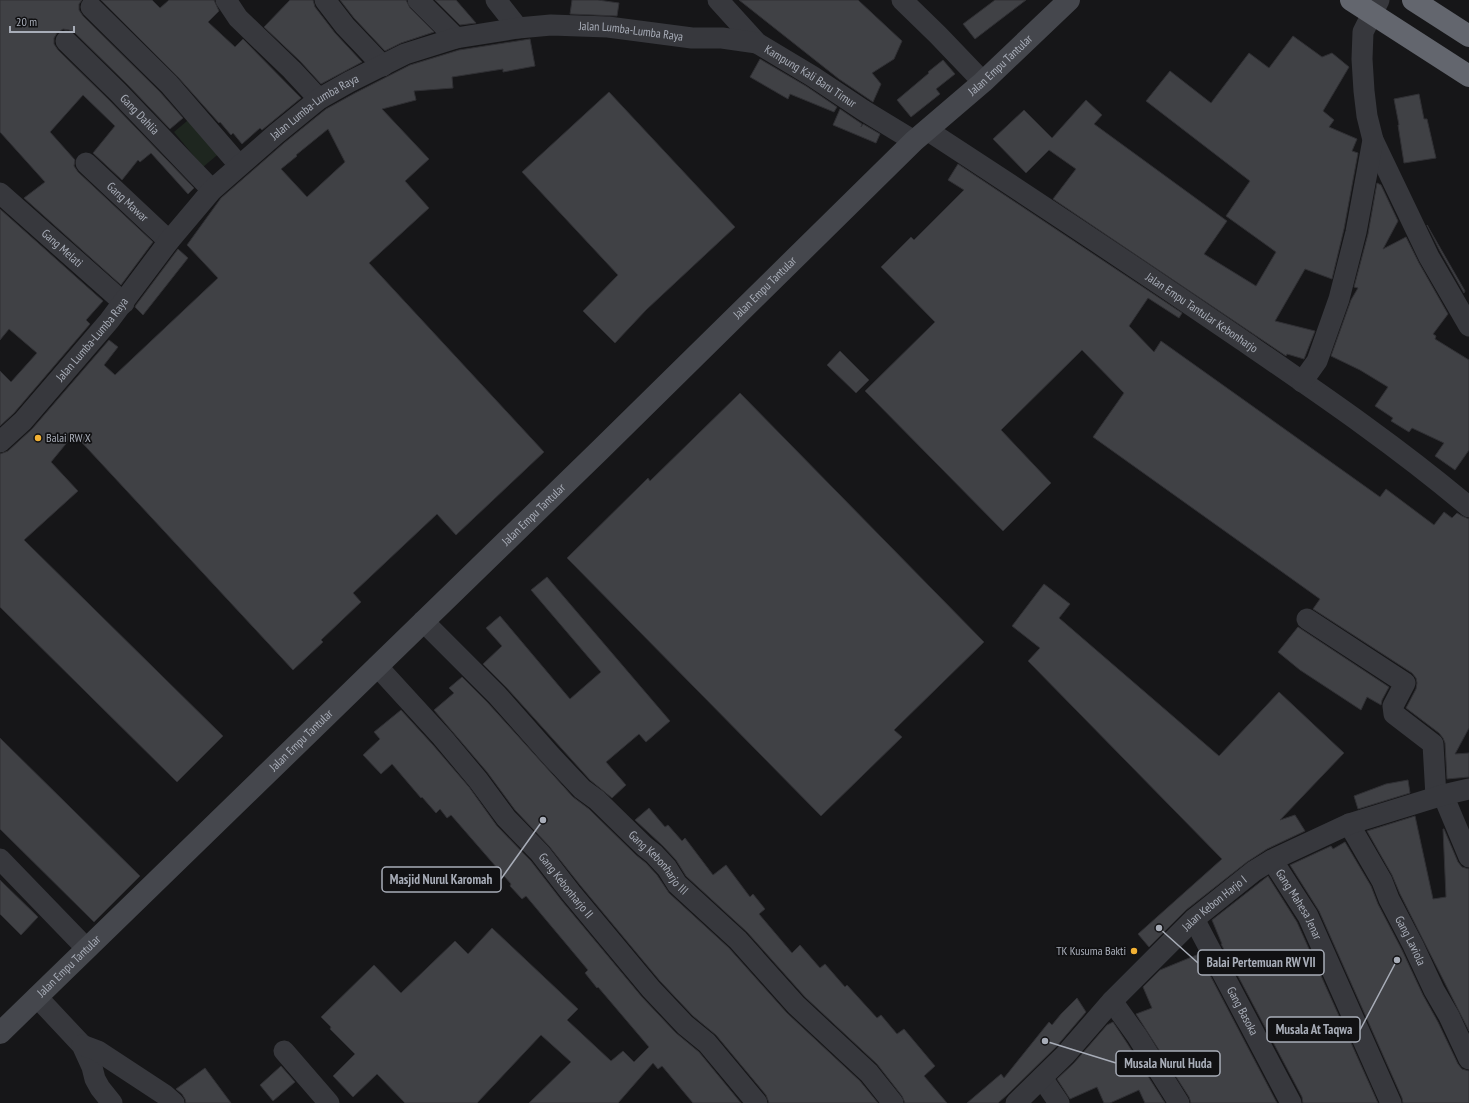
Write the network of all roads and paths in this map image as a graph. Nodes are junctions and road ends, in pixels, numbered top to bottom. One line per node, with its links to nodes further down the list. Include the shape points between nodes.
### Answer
1 (226, 0): 20 (street, via 238,18)
2 (325, 0): 17 (street, via 345,26)
3 (418, 0): 14 (street)
4 (496, 0): 12 (street)
5 (718, 0): 16 (street, Kampung Kali Baru Timur)
6 (902, 0): 19 (street)
7 (1351, 0): 18 (highway)
8 (1379, 0): 22 (street, via 1363,32 1364,91)
9 (1412, 0): 13 (highway)
10 (1061, 3): 19 (street, Jalan Empu Tantular)
11 (91, 7): 24 (street, via 169,84)
12 (518, 28): 14 (street, Jalan Lumba-Lumba Raya); 16 (street, Jalan Lumba-Lumba Raya, via 551,24 608,27)
13 (1469, 36)
14 (456, 38): 17 (street, Jalan Lumba-Lumba Raya, via 405,54)
15 (66, 41): 25 (street, Gang Dahlia)
16 (757, 43): 21 (street, Kampung Kali Baru Timur)
17 (383, 66): 20 (street, Jalan Lumba-Lumba Raya)
18 (1469, 76)
19 (983, 82): 21 (street, Jalan Empu Tantular)
20 (319, 99): 24 (street, Jalan Lumba-Lumba Raya)
21 (921, 135): 30 (street, Jalan Empu Tantular Kebonharjo, via 1115,254); 34 (street, Jalan Empu Tantular)
22 (1373, 140): 29 (street, via 1429,257); 30 (street, via 1356,232 1339,299 1317,361)
23 (86, 163): 27 (street, Gang Mawar)
24 (239, 165): 25 (street, Jalan Lumba-Lumba Raya)
25 (212, 190): 27 (street, Jalan Lumba-Lumba Raya)
26 (0, 193): 28 (street, Gang Melati)
27 (170, 241): 28 (street, Jalan Lumba-Lumba Raya)
28 (124, 304): 31 (street, Jalan Lumba-Lumba Raya, via 23,421)
29 (1469, 326)
30 (1302, 382): 32 (street, Jalan Empu Tantular Kebonharjo, via 1430,474)
31 (1, 439)
32 (1469, 507)
33 (1307, 619): 37 (street, via 1405,683 1393,706 1394,714 1433,744)
34 (424, 621): 35 (street, Jalan Empu Tantular); 55 (street, Gang Kebonharjo III, via 497,695 582,789 654,854 677,884 738,940 796,1005 869,1073)
35 (377, 666): 43 (street, Jalan Empu Tantular); 54 (street, Gang Kebonharjo II, via 442,737 506,818 540,853 570,893 651,989 685,1025 707,1043)
36 (1469, 790): 37 (street, Jalan Kebon Harjo I)
37 (1440, 796): 38 (street, Jalan Kebon Harjo I); 39 (street)
38 (1349, 824): 41 (street, Jalan Kebon Harjo I); 49 (street, Gang Laviola, via 1382,881)
39 (1469, 858)
40 (0, 859): 43 (street)
41 (1272, 860): 42 (street, Jalan Kebon Harjo I, via 1254,871); 60 (street, Gang Mahesa Jenar, via 1308,916)
42 (1194, 919): 45 (street, Jalan Kebon Harjo I); 59 (street, Gang Basoka)
43 (86, 948): 44 (street, Jalan Empu Tantular)
44 (36, 997): 46 (street, Jalan Empu Tantular); 47 (street)
45 (1112, 1001): 50 (street, Jalan Kebon Harjo I, via 1066,1055); 58 (street)
46 (0, 1032)
47 (82, 1046): 51 (street, via 95,1079); 52 (street, via 103,1054)
48 (284, 1051): 53 (street)
49 (1469, 1059)
50 (1042, 1078): 56 (street, Jalan Kebon Harjo I); 57 (street)
51 (112, 1103)
52 (174, 1103)
53 (329, 1103)
54 (757, 1103)
55 (893, 1103)
56 (1016, 1103)
57 (1059, 1103)
58 (1179, 1103)
59 (1291, 1103)
60 (1391, 1103)

